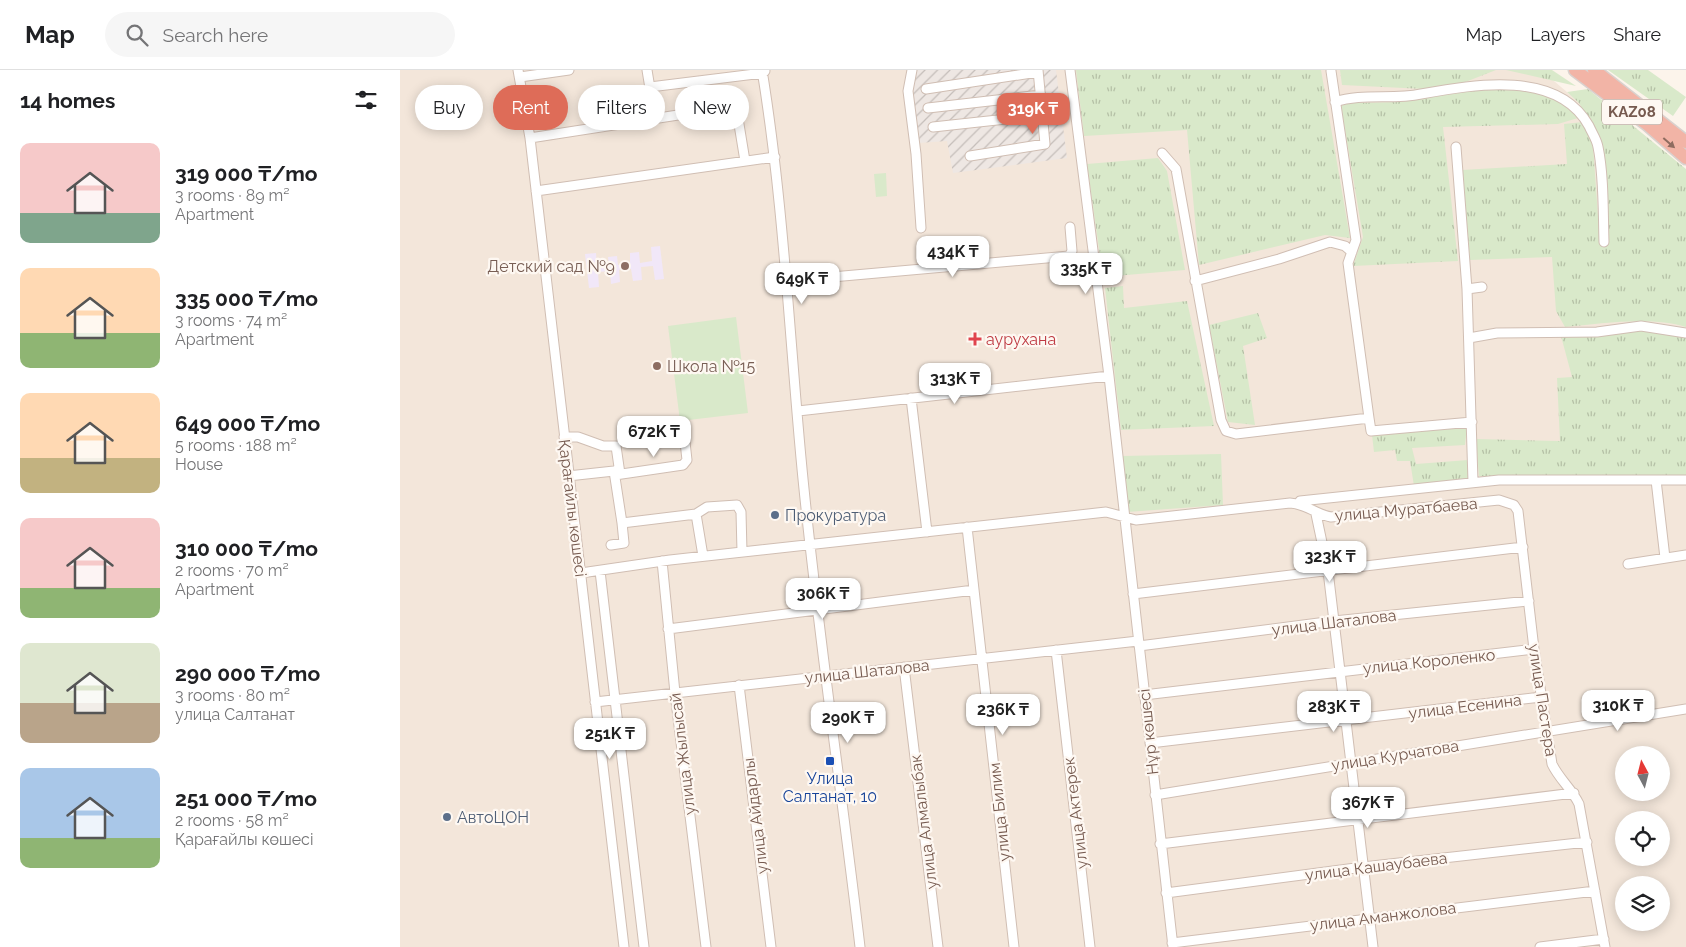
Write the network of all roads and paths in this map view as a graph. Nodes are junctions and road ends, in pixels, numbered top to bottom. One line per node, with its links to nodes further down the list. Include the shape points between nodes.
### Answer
1 (569, 70): 10 (street)
2 (647, 70): 11 (street)
3 (912, 70): 31 (street, via 908,91)
4 (1070, 70): 40 (street, Нұр көшесі)
5 (1576, 70): 27 (highway, KAZ08, one-way to 27)
6 (1594, 70): 22 (highway, KAZ08)
7 (764, 71): 12 (street); 26 (street)
8 (1038, 71): 13 (street); 14 (street)
9 (1331, 71): 15 (street)
10 (519, 73): 21 (street, Қарағайлы көшесі)
11 (650, 85)
12 (665, 86)
13 (926, 89)
14 (1041, 95): 16 (street); 17 (street)
15 (1335, 102): 32 (street, via 1348,98 1405,97 1484,82 1518,81 1569,98 1584,115 1598,146); 33 (street, via 1356,240)
16 (928, 108)
17 (1043, 115): 19 (street); 25 (street, via 1046,139 1043,146)
18 (665, 117): 28 (street, via 736,106)
19 (933, 127)
20 (583, 130): 21 (street)
21 (530, 138): 29 (street, Қарағайлы көшесі)
22 (1686, 142)
23 (1456, 147): 37 (street)
24 (1162, 154): 35 (street, via 1176,169)
25 (970, 156)
26 (775, 157): 28 (street); 34 (street)
27 (1686, 158)
28 (745, 161): 29 (street)
29 (536, 191): 46 (street, Қарағайлы көшесі)
30 (1070, 227): 34 (street, via 1072,251 1069,256)
31 (921, 228)
32 (1604, 242)
33 (1352, 252): 35 (street, via 1345,246 1330,242 1279,260); 43 (street, via 1348,263)
34 (787, 281): 42 (street)
35 (1195, 281): 43 (street, via 1221,420 1226,431 1236,434)
36 (1482, 288): 37 (street)
37 (1467, 289): 39 (street)
38 (1686, 333): 39 (street, via 1641,326 1597,332 1496,333)
39 (1469, 338): 44 (street)
40 (1109, 376): 41 (street); 56 (street, Нұр көшесі)
41 (911, 398): 42 (street); 59 (street)
42 (798, 411): 60 (street)
43 (1369, 418): 44 (street, via 1372,431)
44 (1472, 422): 51 (street)
45 (684, 434): 47 (street, via 687,460 682,465)
46 (564, 437): 47 (street, via 616,446); 48 (street, Қарағайлы көшесі)
47 (618, 475): 48 (street, via 614,471); 57 (street)
48 (568, 476): 71 (street, Қарағайлы көшесі)
49 (1656, 480): 50 (street); 51 (street); 66 (street)
50 (1686, 480)
51 (1473, 482): 52 (street)
52 (1290, 502): 55 (street, улица Муратбаева, via 1310,507); 56 (street, улица Муратбаева, via 1136,520)
53 (1514, 505): 55 (street, улица Муратбаева, via 1499,500 1359,516); 62 (street, улица Пастера, via 1518,511)
54 (696, 514): 57 (street); 63 (street, via 707,507 737,505 742,512); 65 (street)
55 (1316, 514): 70 (street)
56 (1123, 517): 58 (street, улица Муратбаева, via 1106,512); 73 (street, Нұр көшесі)
57 (622, 523): 61 (street, via 624,543)
58 (967, 527): 59 (street, улица Муратбаева); 72 (street, улица Билим)
59 (927, 532): 60 (street, улица Муратбаева)
60 (811, 544): 63 (street, улица Муратбаева); 75 (street)
61 (611, 545)
62 (1523, 547): 70 (street); 74 (street, улица Пастера)
63 (742, 552): 65 (street, улица Муратбаева)
64 (1686, 555): 66 (street)
65 (703, 556): 67 (street, улица Муратбаева)
66 (1665, 558): 68 (street)
67 (662, 561): 69 (street, улица Муратбаева); 77 (street, улица Жылысай)
68 (1628, 564)
69 (600, 570): 71 (street, улица Муратбаева); 89 (street)
70 (1328, 571): 73 (street); 76 (street)
71 (581, 573): 90 (street, Қарағайлы көшесі)
72 (974, 590): 75 (street); 81 (street, улица Билим)
73 (1133, 594): 78 (street, Нұр көшесі)
74 (1529, 601): 76 (street, улица Шаталова); 79 (street, улица Пастера)
75 (819, 609): 77 (street); 84 (street)
76 (1334, 621): 78 (street, улица Шаталова); 83 (street)
77 (668, 629): 86 (street, улица Жылысай)
78 (1139, 643): 80 (street, улица Шаталова); 87 (street, Нұр көшесі)
79 (1534, 649): 83 (street, улица Короленко); 88 (street, улица Пастера)
80 (1056, 650): 81 (street, улица Шаталова); 114 (street, улица Актерек)
81 (982, 658): 82 (street, улица Шаталова); 113 (street, улица Билим)
82 (904, 667): 84 (street, улица Шаталова); 112 (street, улица Алмалыбак)
83 (1339, 671): 87 (street, улица Короленко); 92 (street)
84 (826, 676): 85 (street, улица Шаталова); 111 (street)
85 (740, 685): 86 (street, улица Шаталова); 110 (street, улица Айдарлы)
86 (675, 693): 89 (street, улица Шаталова); 109 (street, улица Жылысай)
87 (1144, 694): 94 (street, Нұр көшесі)
88 (1541, 697): 92 (street, улица Есенина); 93 (street, улица Пастера)
89 (615, 700): 90 (street, улица Шаталова); 108 (street)
90 (595, 702): 107 (street, Қарағайлы көшесі)
91 (1686, 709): 93 (street, улица Курчатова)
92 (1344, 720): 94 (street, улица Есенина); 95 (street)
93 (1547, 732): 95 (street, улица Курчатова); 96 (street, улица Пастера, via 1552,764)
94 (1150, 743): 97 (street, Нұр көшесі)
95 (1349, 762): 97 (street, улица Курчатова); 98 (street)
96 (1574, 793): 98 (street); 99 (street, улица Пастера)
97 (1155, 795): 100 (street, Нұр көшесі)
98 (1357, 819): 100 (street); 101 (street)
99 (1587, 842): 101 (street, улица Кашаубаева); 102 (street, улица Пастера)
100 (1160, 844): 103 (street, Нұр көшесі)
101 (1363, 867): 103 (street, улица Кашаубаева); 104 (street)
102 (1594, 891): 104 (street, улица Аманжолова); 105 (street, улица Пастера)
103 (1166, 893): 106 (street, Нұр көшесі)
104 (1369, 917): 106 (street, улица Аманжолова); 115 (street)
105 (1604, 943): 116 (street)
106 (1173, 945)
107 (624, 947)
108 (644, 947)
109 (706, 947)
110 (771, 947)
111 (860, 947)
112 (938, 947)
113 (1014, 947)
114 (1090, 947)
115 (1373, 947)
116 (1540, 947)

